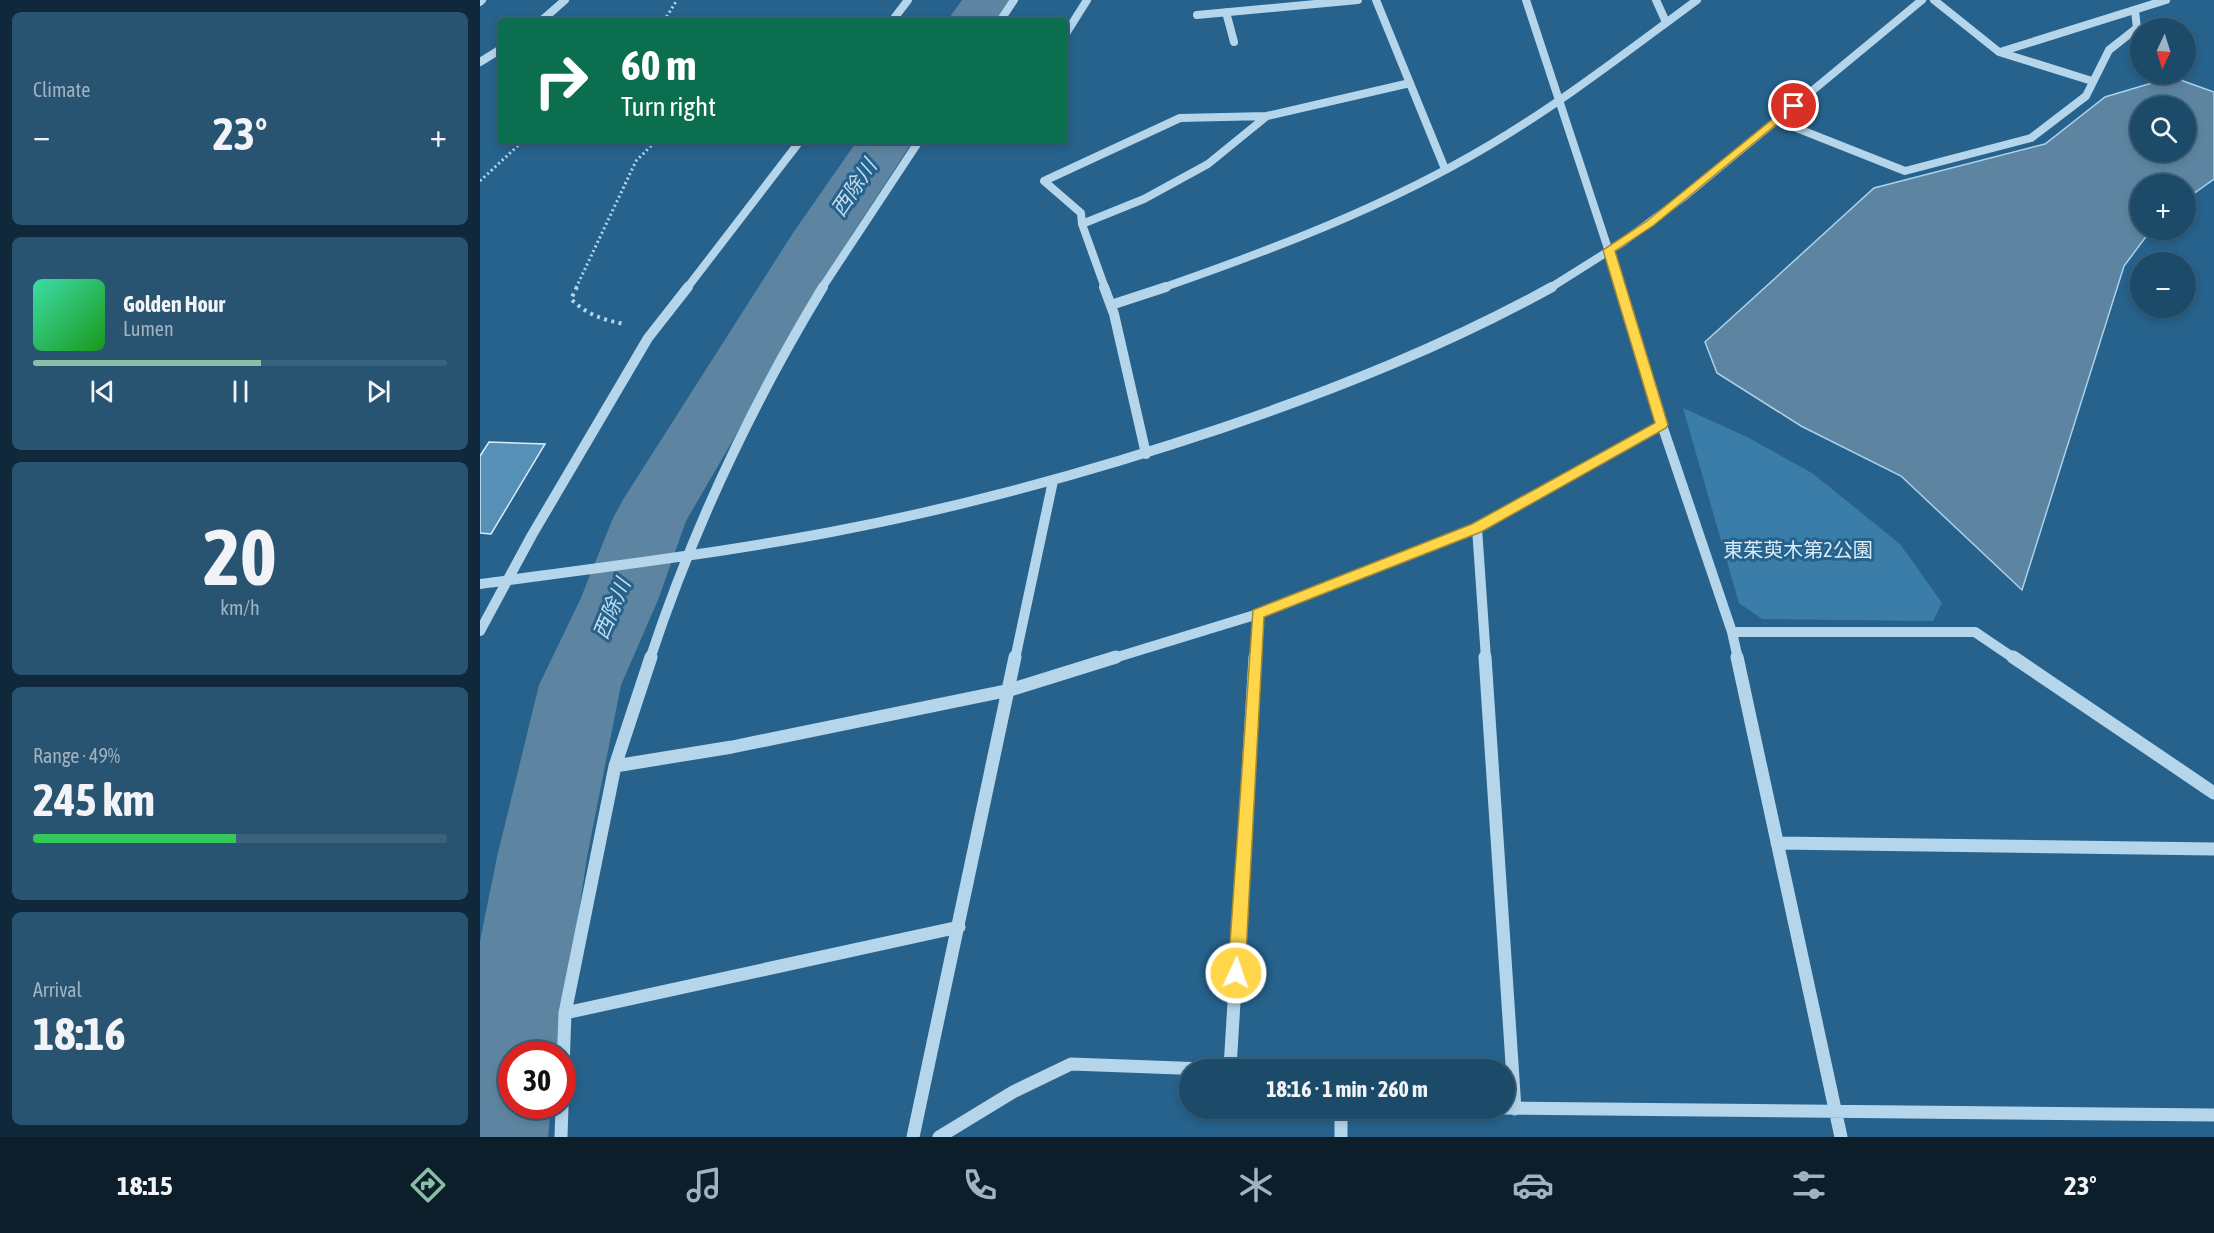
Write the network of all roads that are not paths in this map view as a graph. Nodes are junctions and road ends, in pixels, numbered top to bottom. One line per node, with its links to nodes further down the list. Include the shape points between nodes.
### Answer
1 (565, 0): 16 (street)
2 (908, 0): 17 (street)
3 (1014, 0): 18 (street)
4 (1087, 0): 20 (street)
5 (1358, 0): 14 (street)
6 (1377, 0): 26 (street)
7 (1526, 0): 27 (street)
8 (1656, 0): 19 (street)
9 (1697, 0): 19 (street)
10 (1922, 0): 29 (street)
11 (1934, 0): 23 (street)
12 (2166, 0): 13 (street)
13 (2134, 11): 23 (street); 25 (street, via 2137,28 2109,50)
14 (1226, 12): 15 (street); 21 (street)
15 (1197, 15)
16 (544, 18)
17 (894, 18)
18 (1002, 18)
19 (1666, 22): 27 (street)
20 (1068, 30)
21 (1233, 42)
22 (498, 51): 24 (street)
23 (2000, 52): 25 (street)
24 (480, 62)
25 (2092, 81): 29 (street, via 2086,96 2031,138 1905,171)
26 (1410, 83): 28 (street); 32 (street)
27 (1557, 100): 32 (street); 34 (street)
28 (1267, 116): 33 (street, via 1208,164 1144,198); 33 (street, via 1180,118 1044,181 1081,213)
29 (1776, 120): 34 (street, via 1650,223)
30 (798, 144): 41 (street, via 654,330)
31 (917, 144): 40 (street, via 789,343 708,510)
32 (1445, 169): 35 (street, via 1330,227)
33 (1082, 224): 35 (street)
34 (1609, 250): 36 (street); 37 (street, via 1547,289 1388,366 1298,402)
35 (1112, 305): 37 (street)
36 (1662, 425): 39 (street); 45 (street)
37 (1146, 454): 38 (street)
38 (1053, 480): 40 (street, via 881,522); 46 (street)
39 (1477, 528): 43 (street); 55 (street)
40 (691, 556): 41 (street); 47 (street, via 660,630)
41 (507, 581): 42 (street); 44 (street)
42 (480, 585)
43 (1258, 614): 46 (street); 54 (street)
44 (480, 631)
45 (1732, 632): 48 (street, via 1975,632); 49 (street)
46 (1010, 690): 47 (street, via 732,747); 51 (street)
47 (615, 766): 52 (street)
48 (2214, 793)
49 (1777, 843): 50 (street); 58 (street)
50 (2214, 849)
51 (959, 927): 52 (street); 63 (street)
52 (565, 1013): 53 (street)
53 (564, 1041)
54 (1233, 1059)
55 (1505, 1059)
56 (1179, 1067): 64 (street, via 1071,1064 1013,1092)
57 (1515, 1109): 58 (street)
58 (1836, 1110): 59 (street); 66 (street)
59 (2214, 1115)
60 (562, 1119): 62 (street)
61 (1341, 1119): 65 (street)
62 (561, 1137)
63 (913, 1137)
64 (939, 1137)
65 (1341, 1137)
66 (1841, 1137)

